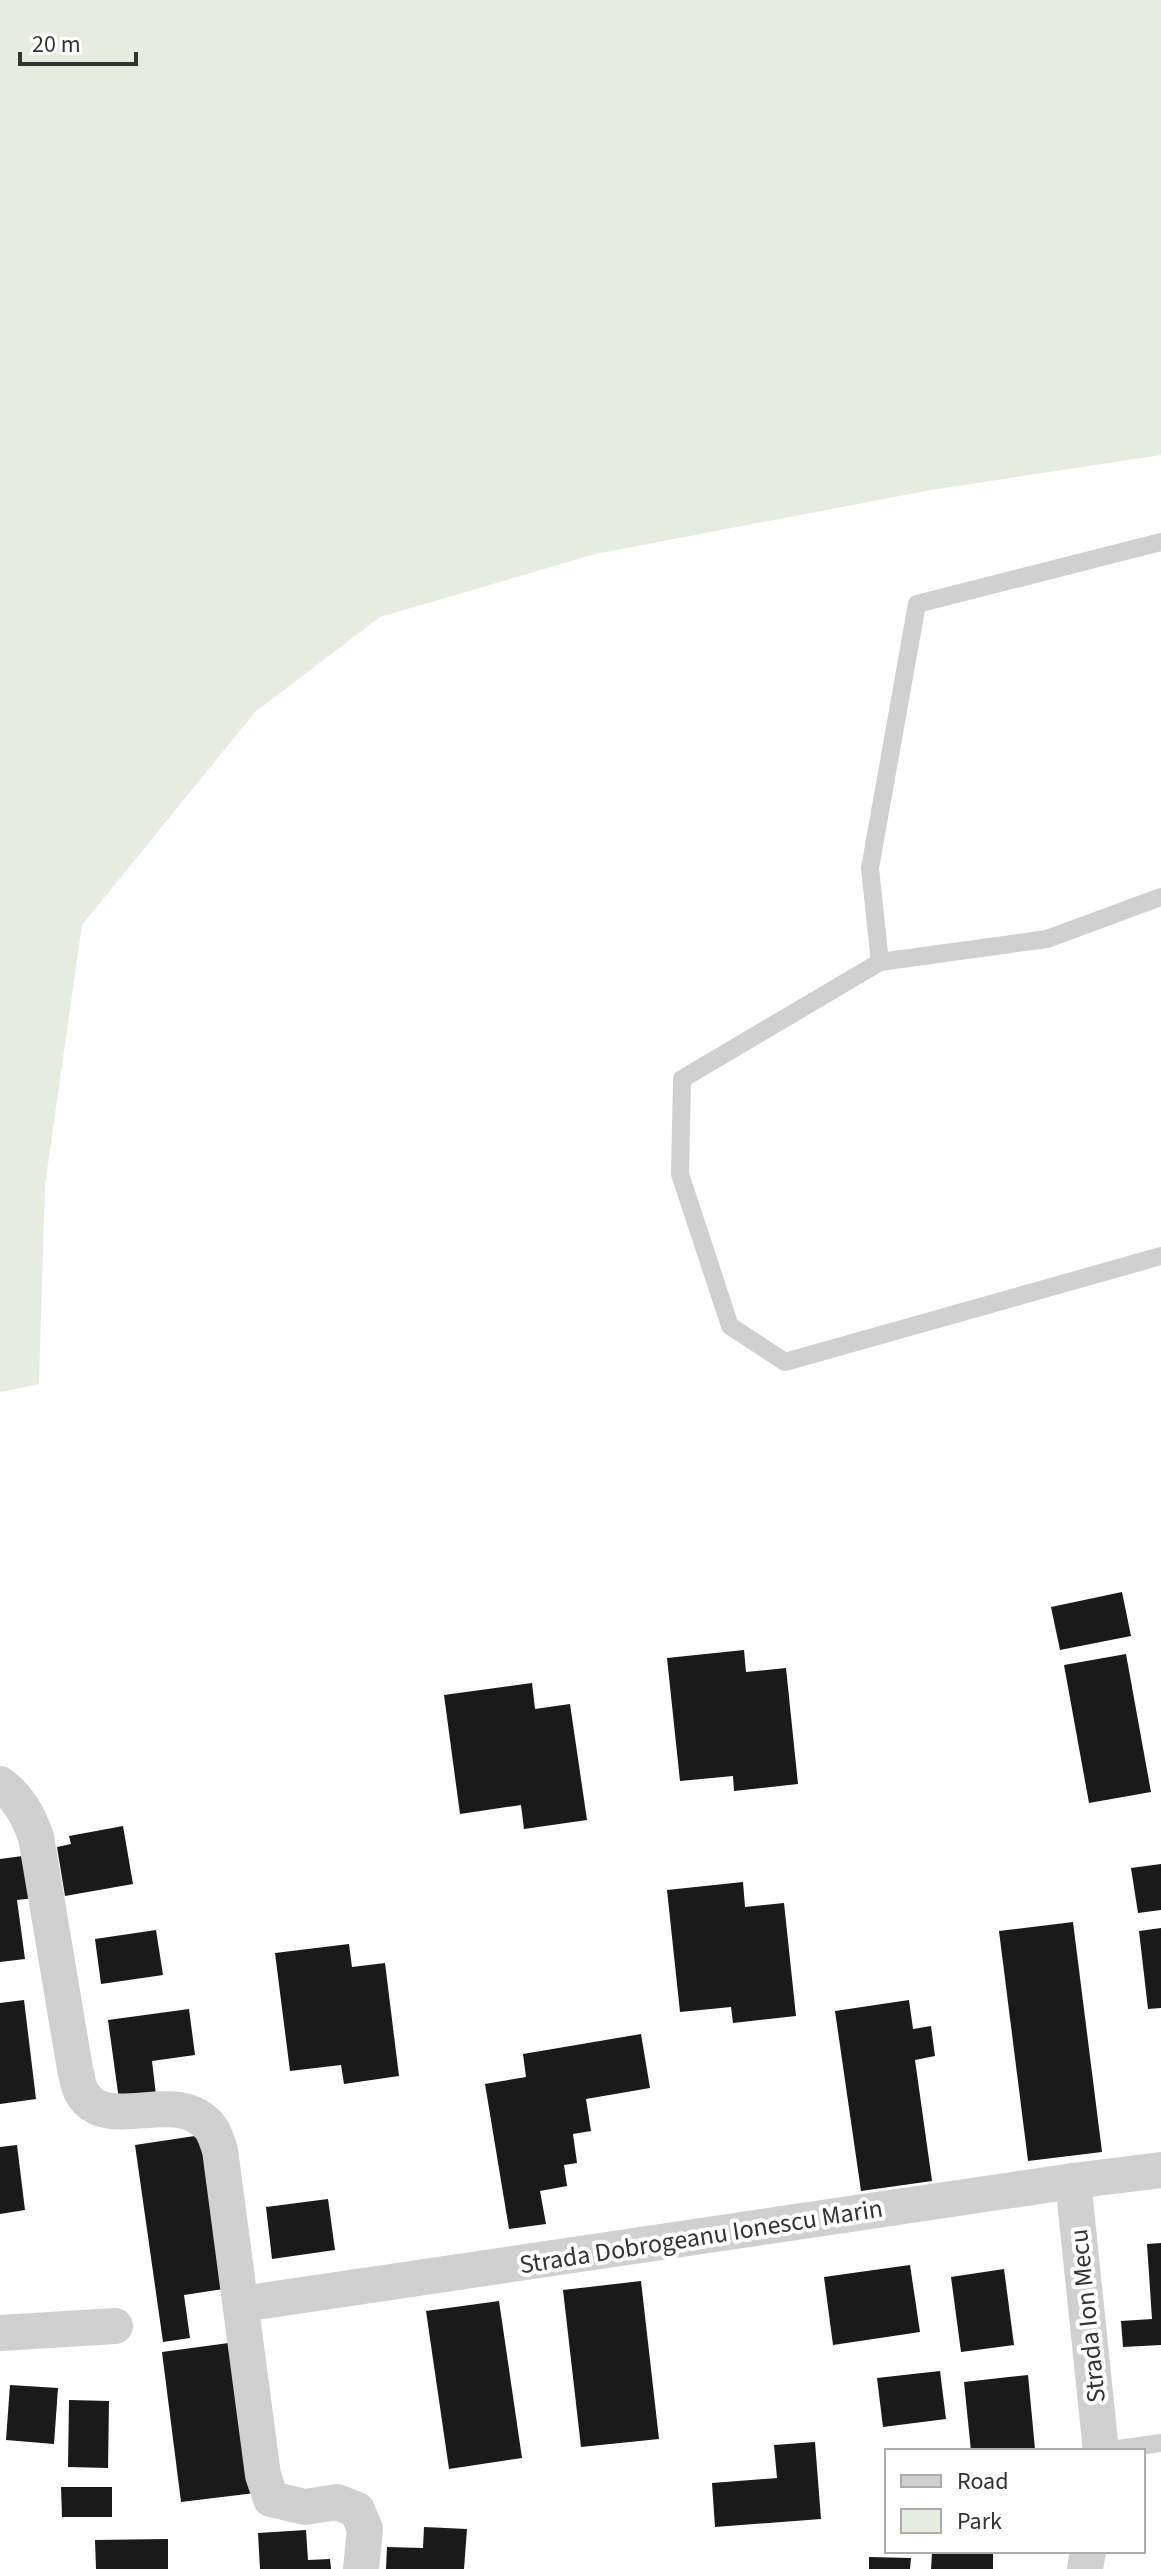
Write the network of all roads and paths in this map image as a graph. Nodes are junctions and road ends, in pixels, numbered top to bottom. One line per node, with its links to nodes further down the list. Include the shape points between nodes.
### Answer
1 (1161, 542): 3 (lane, via 917,604 870,868)
2 (1161, 897): 3 (lane, via 1047,939)
3 (880, 962): 4 (lane, via 682,1079 680,1174 730,1326 785,1362)
4 (1161, 1256)
5 (0, 1784): 8 (street, via 28,1813 36,1837 82,2094 97,2108 118,2113 160,2107 195,2113 212,2128 220,2150)
6 (1161, 2170): 7 (street, Strada Dobrogeanu Ionescu Marin)
7 (1073, 2181): 8 (street, Strada Dobrogeanu Ionescu Marin); 12 (street, Strada Ion Mecu)
8 (242, 2304): 14 (street, via 263,2475 271,2499 305,2507 337,2502 357,2510 365,2529)
9 (115, 2326): 10 (street)
10 (0, 2333)
11 (1161, 2443): 13 (lane)
12 (1102, 2449)
13 (1117, 2449)
14 (361, 2569)

